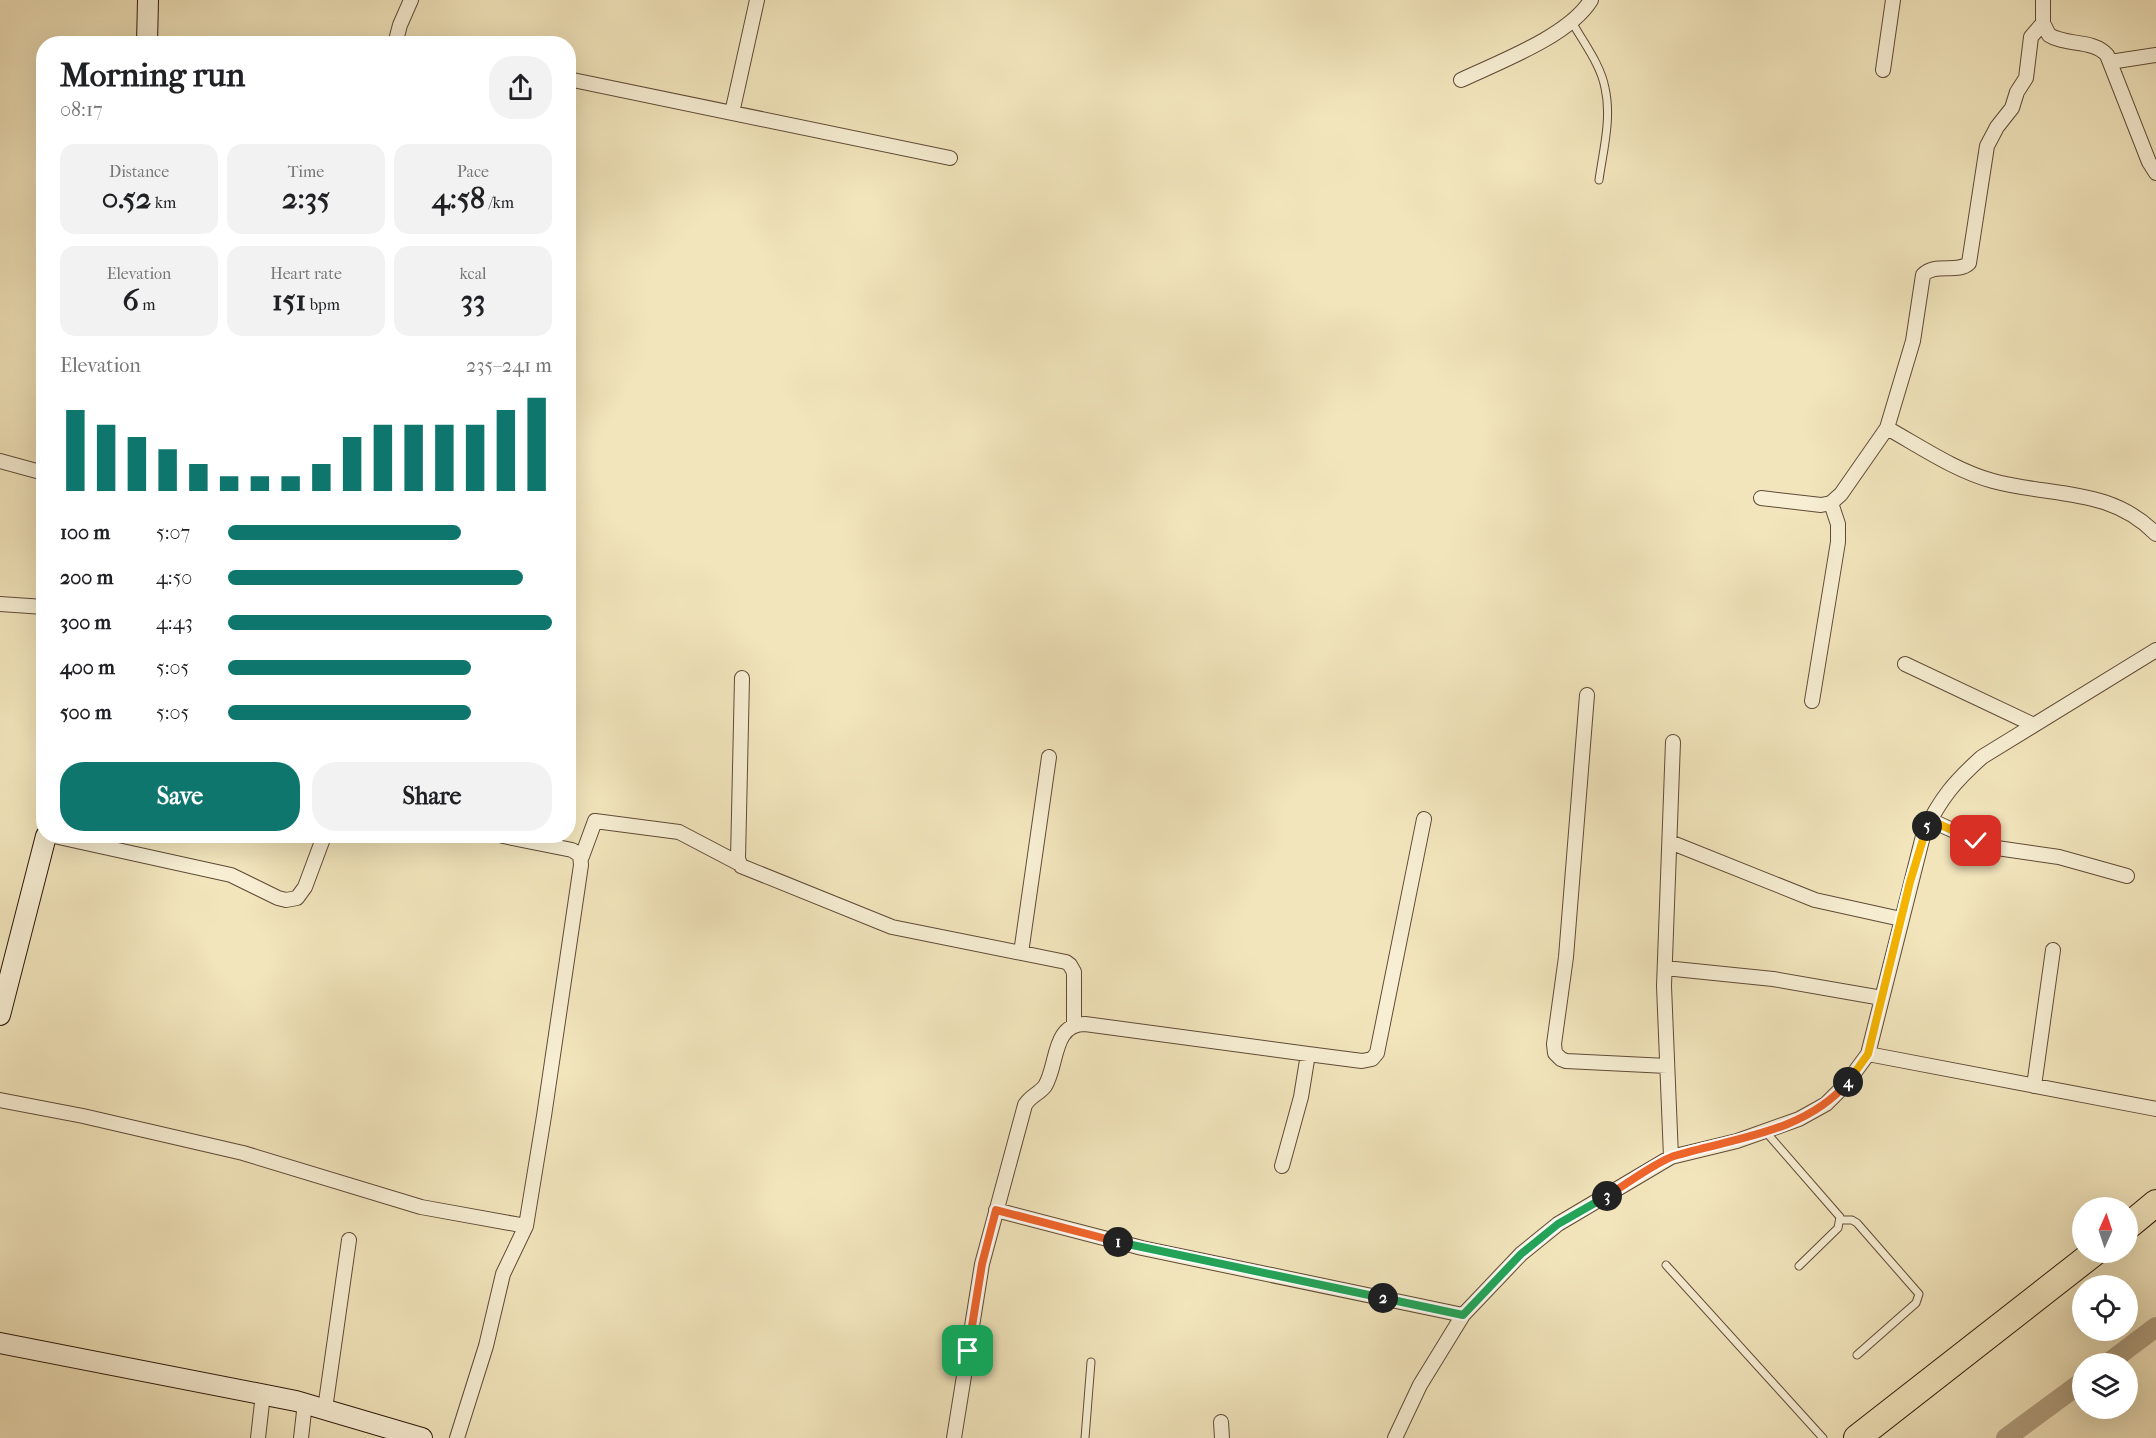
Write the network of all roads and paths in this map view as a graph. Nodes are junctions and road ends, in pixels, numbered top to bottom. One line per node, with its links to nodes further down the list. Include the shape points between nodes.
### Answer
1 (148, 0): 9 (street)
2 (411, 0): 10 (street)
3 (757, 0): 16 (street)
4 (1591, 0): 7 (street)
5 (1893, 0): 13 (street)
6 (2043, 0): 8 (street)
7 (1572, 22): 14 (street); 19 (lane, via 1605,87 1607,127)
8 (2043, 23): 12 (street, via 2049,35 2098,48); 20 (street, via 2031,37 2026,78 1987,146 1970,262 1965,267 1933,268 1923,275 1913,340)
9 (147, 36)
10 (397, 36)
11 (2156, 55): 12 (street)
12 (2110, 62): 18 (street)
13 (1883, 70)
14 (1461, 80)
15 (576, 81): 16 (street)
16 (732, 113): 17 (street)
17 (950, 158)
18 (2156, 173)
19 (1599, 180)
20 (1887, 428): 24 (street); 25 (street, via 1956,466 1993,481 2113,504)
21 (0, 461): 22 (street)
22 (36, 471)
23 (1761, 498): 24 (street, via 1812,505)
24 (1831, 503): 32 (street, via 1838,524 1838,542)
25 (2156, 534)
26 (0, 604): 27 (street)
27 (36, 606)
28 (2156, 650): 33 (street)
29 (1905, 664): 33 (street)
30 (742, 678): 44 (street)
31 (1587, 695): 55 (street, via 1555,1053 1566,1061)
32 (1812, 701)
33 (2034, 725): 37 (street, via 1982,757 1957,779)
34 (1673, 742): 38 (street)
35 (1049, 757): 48 (street)
36 (1424, 819): 53 (street, via 1375,1057 1362,1061)
37 (1930, 820): 45 (street, via 1990,847 2059,857); 46 (street)
38 (1670, 842): 46 (street, via 1815,900); 49 (street)
39 (44, 843): 51 (street)
40 (86, 843): 41 (street, via 231,875 278,898 291,900 305,887)
41 (321, 843)
42 (538, 843): 43 (street, via 572,850)
43 (581, 859): 44 (street, via 596,821 679,832); 66 (street)
44 (740, 864): 48 (street, via 885,925)
45 (2127, 876)
46 (1901, 919): 50 (street)
47 (2053, 950): 56 (street)
48 (1021, 953): 52 (street, via 1066,962 1072,968)
49 (1665, 968): 50 (street, via 1773,979); 55 (street)
50 (1882, 998): 54 (street)
51 (0, 1012)
52 (1074, 1025): 53 (street); 63 (street, via 1061,1037 1044,1087 1025,1105)
53 (1308, 1054): 61 (street)
54 (1868, 1054): 56 (street); 59 (street, via 1826,1104)
55 (1667, 1066): 60 (street)
56 (2034, 1086): 58 (street)
57 (0, 1101): 66 (street, via 243,1153 422,1208)
58 (2156, 1109)
59 (1765, 1131): 60 (street); 65 (lane)
60 (1671, 1157): 71 (street, via 1558,1224 1521,1254)
61 (1282, 1166)
62 (2156, 1203): 64 (highway)
63 (996, 1210): 71 (street, via 1142,1248); 83 (street, via 982,1264)
64 (2138, 1218)
65 (1840, 1220): 70 (lane, via 1833,1234); 73 (lane, via 1857,1223 1919,1294 1916,1303)
66 (526, 1226): 82 (street, via 503,1274 483,1359)
67 (349, 1240): 77 (street)
68 (2081, 1263): 88 (highway)
69 (1666, 1265): 87 (lane)
70 (1799, 1266)
71 (1463, 1315): 86 (street, via 1420,1385)
72 (0, 1343): 75 (street)
73 (1857, 1355)
74 (1090, 1362): 84 (lane)
75 (263, 1394): 76 (street); 79 (street)
76 (304, 1404): 77 (street); 80 (street)
77 (325, 1409): 81 (street)
78 (1221, 1422): 85 (street)
79 (258, 1438)
80 (301, 1438)
81 (422, 1438)
82 (457, 1438)
83 (954, 1438)
84 (1085, 1438)
85 (1222, 1438)
86 (1395, 1438)
87 (1823, 1438)
88 (1857, 1438)

